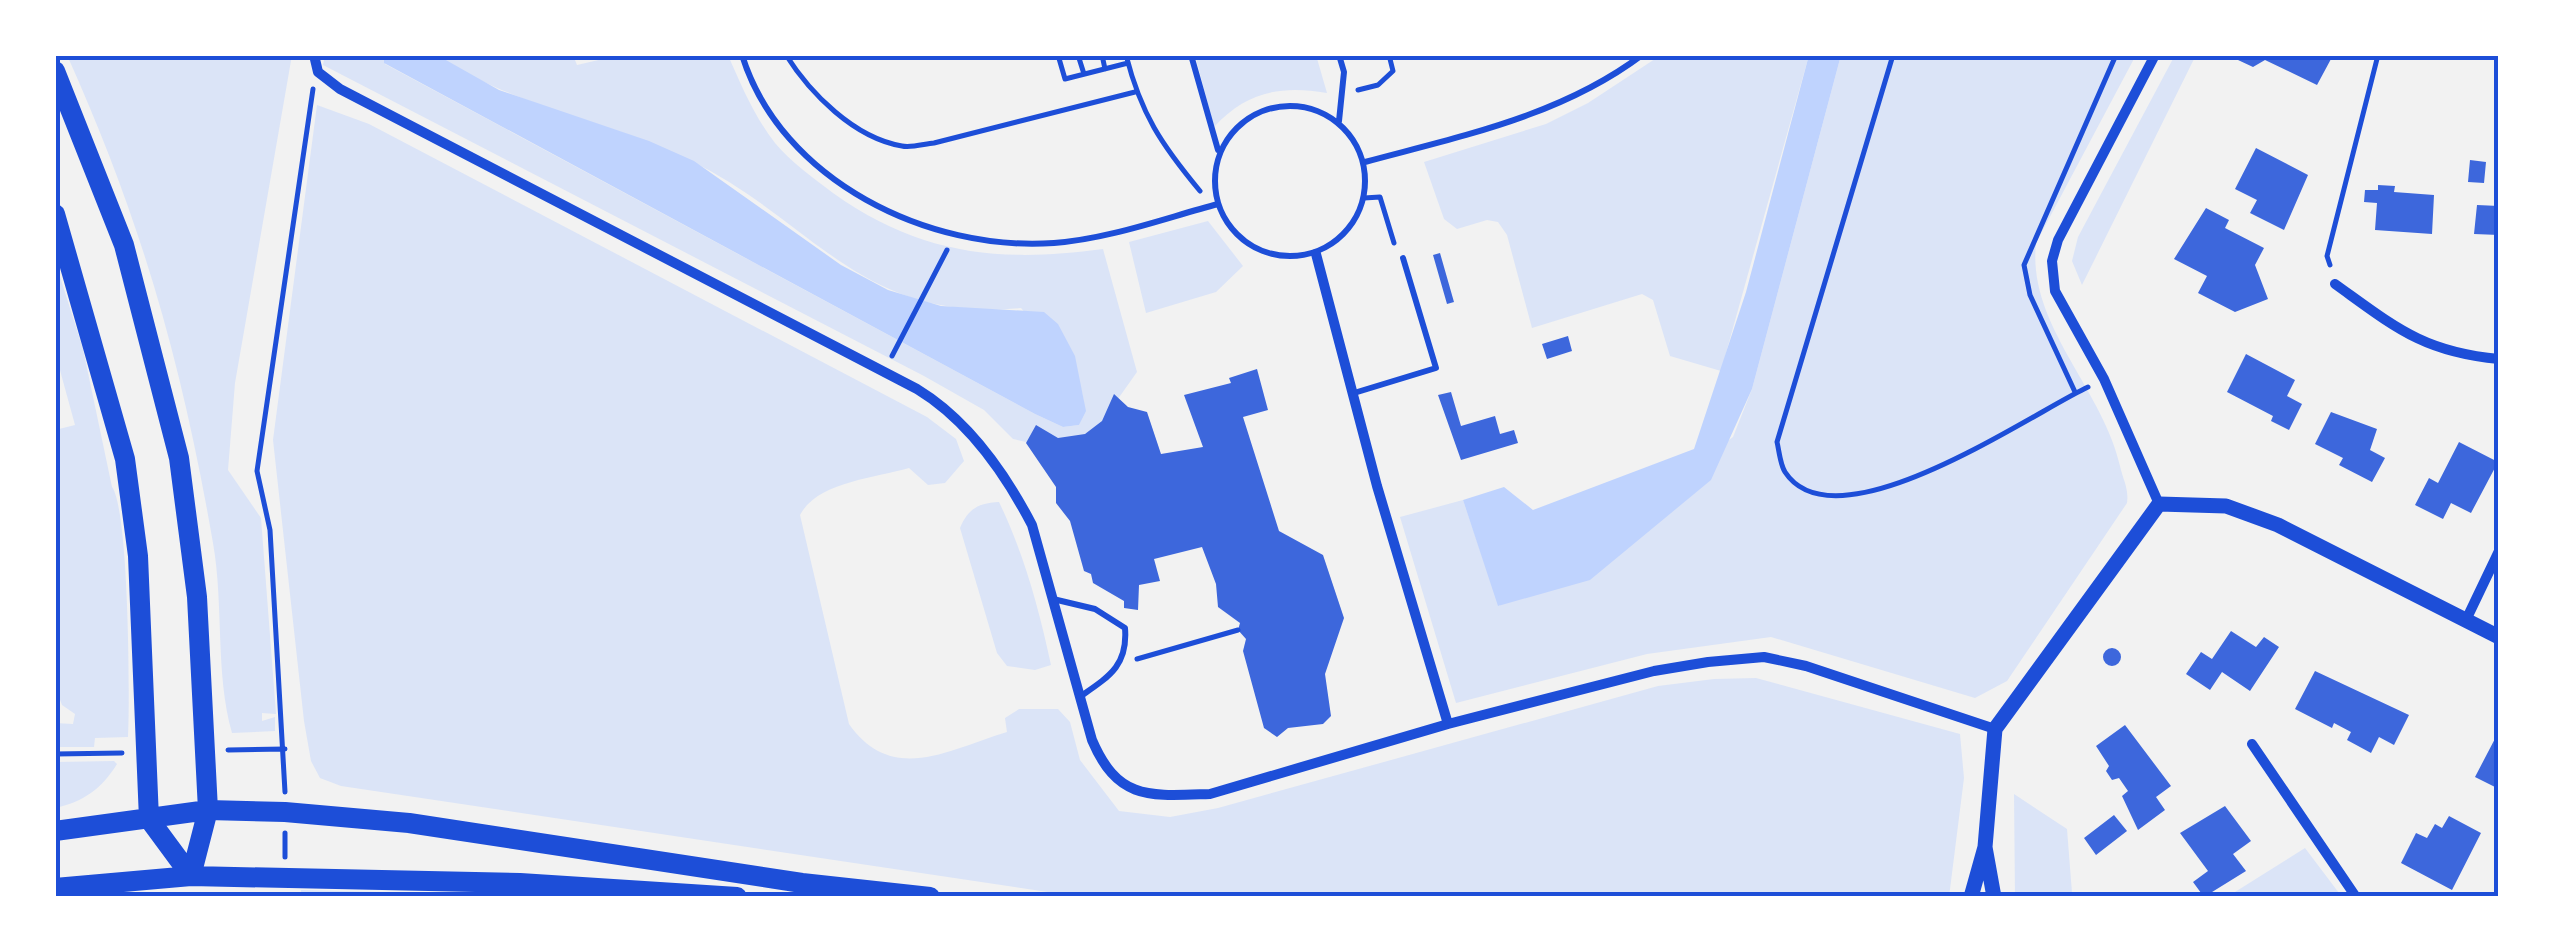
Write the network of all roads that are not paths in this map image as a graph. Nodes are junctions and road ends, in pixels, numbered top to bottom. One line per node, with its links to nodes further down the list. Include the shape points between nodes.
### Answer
1 (314, 55): 20 (street, via 318,72 340,89 942,404 1016,494)
2 (742, 55): 11 (lane, via 772,118 803,153 906,220 955,235 1055,243)
3 (1191, 55): 9 (lane)
4 (1339, 55): 8 (lane)
5 (1642, 55): 10 (lane, via 1540,111)
6 (2155, 55): 18 (street, via 2052,262 2055,291 2104,379)
7 (55, 72): 27 (main road, via 124,245 180,458 198,598)
8 (1340, 121): 9 (lane, via 1304,106 1267,108 1244,120); 10 (lane)
9 (1218, 150): 11 (lane)
10 (1364, 162): 13 (lane, via 1364,198 1354,222)
11 (1218, 204): 13 (lane, via 1236,235 1252,247 1277,256)
12 (55, 214): 28 (main road, via 124,459 138,556)
13 (1316, 254): 17 (street)
14 (1403, 258): 17 (lane, via 1436,368)
15 (2335, 284): 16 (street, via 2413,339 2459,355)
16 (2499, 359)
17 (1352, 393): 24 (street)
18 (2159, 504): 21 (street, via 2226,506 2278,524); 25 (street)
19 (2499, 551): 21 (street)
20 (1053, 599): 23 (street); 23 (lane, via 1095,609 1125,628 1124,660)
21 (2466, 620): 22 (street)
22 (2499, 637)
23 (1080, 696): 24 (street, via 1104,769 1128,788 1161,796 1210,794)
24 (1448, 724): 25 (street, via 1654,670 1764,657 1890,691)
25 (1995, 730): 30 (street)
26 (2252, 744): 37 (street)
27 (208, 810): 28 (main road); 31 (main road); 34 (main road, via 408,823)
28 (149, 819): 29 (main road); 31 (main road)
29 (55, 831)
30 (1985, 847): 35 (street); 36 (street)
31 (190, 876): 32 (main road); 33 (main road, via 520,883)
32 (55, 888)
33 (737, 897)
34 (930, 897)
35 (1970, 897)
36 (1994, 897)
37 (2356, 897)

